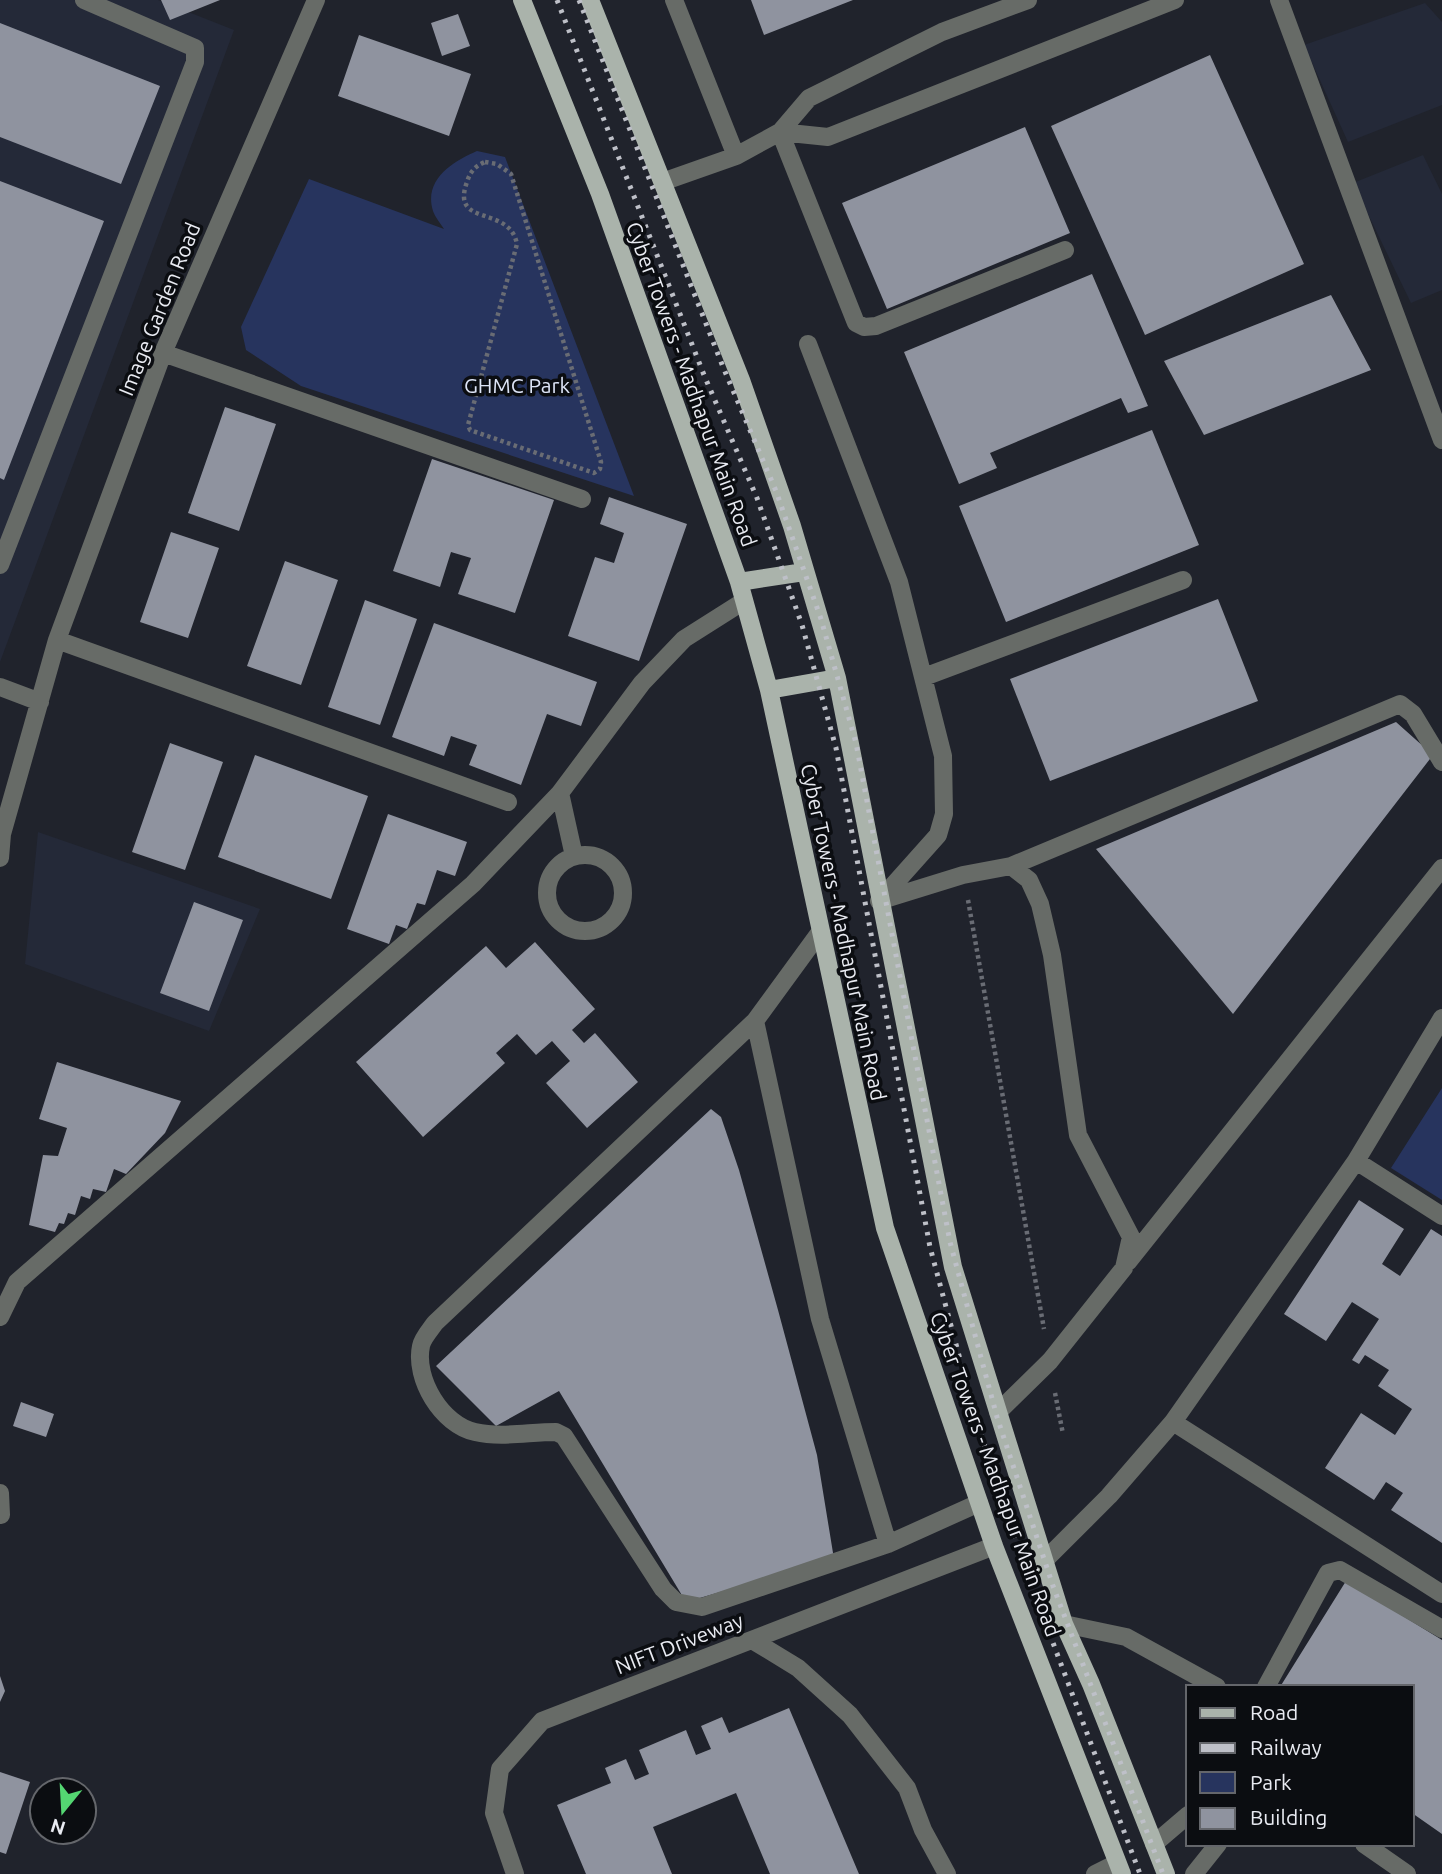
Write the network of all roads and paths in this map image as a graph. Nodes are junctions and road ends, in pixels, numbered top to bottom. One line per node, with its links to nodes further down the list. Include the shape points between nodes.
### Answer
1 (84, 0): 18 (street, via 195,48 195,62)
2 (522, 0): 21 (main road, Cyber Towers - Madhapur Main Road, via 600,194)
3 (590, 0): 11 (main road, Cyber Towers - Madhapur Main Road)
4 (674, 0): 10 (street)
5 (1028, 0): 9 (street, via 943,32 809,98)
6 (1175, 0): 9 (street, via 828,136)
7 (1279, 0): 16 (street)
8 (315, 1): 15 (street, Image Garden Road)
9 (780, 132): 10 (street); 13 (street, via 856,323 864,327)
10 (736, 156): 11 (street)
11 (665, 181): 19 (main road, Cyber Towers - Madhapur Main Road, via 741,380)
12 (462, 196): 12 (path, via 472,212 507,225 517,244 467,421 470,430 594,472 601,462 511,174 485,162 469,176)
13 (1065, 250)
14 (808, 344): 24 (street, via 899,582)
15 (163, 353): 17 (street); 23 (street, Image Garden Road)
16 (1442, 440)
17 (582, 499)
18 (0, 565)
19 (804, 572): 21 (main road); 25 (main road, Cyber Towers - Madhapur Main Road)
20 (1183, 580): 24 (street)
21 (739, 582): 22 (main road, Cyber Towers - Madhapur Main Road)
22 (744, 601): 27 (main road, Cyber Towers - Madhapur Main Road); 30 (street, via 684,639 642,683)
23 (57, 640): 28 (street, Image Garden Road); 31 (street)
24 (924, 677): 38 (street, via 943,756 944,814 938,835 927,850)
25 (837, 678): 27 (main road); 38 (main road, Cyber Towers - Madhapur Main Road)
26 (0, 687): 28 (street)
27 (769, 690): 39 (main road, Cyber Towers - Madhapur Main Road)
28 (40, 702): 32 (street, Image Garden Road)
29 (1442, 762): 35 (street, via 1413,714 1400,704)
30 (560, 793): 33 (street); 45 (street, via 472,884 17,1282)
31 (508, 802)
32 (1, 834): 34 (street, Image Garden Road)
33 (574, 856): 33 (street, via 600,858 619,874 624,886 620,911 601,929 589,932 565,926 549,906 548,882 563,862)
34 (0, 858)
35 (1012, 866): 37 (street); 44 (street, via 1029,880 1041,904 1078,1135 1131,1237)
36 (1442, 868): 44 (street)
37 (963, 875): 38 (street); 46 (path)
38 (879, 901): 47 (main road, Cyber Towers - Madhapur Main Road, via 953,1268)
39 (820, 932): 41 (street); 51 (main road, Cyber Towers - Madhapur Main Road, via 885,1228)
40 (1442, 1018): 42 (street)
41 (755, 1021): 53 (street, via 820,1318); 53 (street, via 458,1297 421,1345 421,1368 433,1401 450,1420 471,1432 496,1436 556,1432 564,1436 663,1589 676,1602 702,1607)
42 (1356, 1161): 43 (street); 48 (street)
43 (1442, 1216)
44 (1124, 1268): 46 (street)
45 (0, 1317)
46 (1050, 1361): 47 (street); 49 (path)
47 (998, 1412): 55 (main road, Cyber Towers - Madhapur Main Road)
48 (1173, 1422): 55 (street); 56 (street)
49 (1063, 1434)
50 (0, 1493): 52 (street)
51 (979, 1503): 53 (street); 54 (main road, Cyber Towers - Madhapur Main Road)
52 (1, 1515)
53 (888, 1544)
54 (994, 1546): 59 (street, NIFT Driveway); 66 (main road, Cyber Towers - Madhapur Main Road)
55 (1044, 1561): 57 (main road, Cyber Towers - Madhapur Main Road)
56 (1442, 1594)
57 (1064, 1624): 60 (street, via 1126,1637); 63 (main road, Cyber Towers - Madhapur Main Road)
58 (1442, 1629): 61 (street, via 1340,1570 1328,1573)
59 (752, 1640): 67 (street, NIFT Driveway, via 542,1721 500,1769 494,1813); 68 (street, via 798,1668 850,1715 907,1788)
60 (1213, 1685)
61 (1267, 1685)
62 (1186, 1817): 63 (street)
63 (1154, 1844): 70 (main road, Cyber Towers - Madhapur Main Road)
64 (1216, 1846): 71 (street)
65 (1367, 1846): 72 (street)
66 (1120, 1869): 69 (street)
67 (515, 1874)
68 (947, 1874)
69 (1095, 1874)
70 (1166, 1874)
71 (1194, 1874)
72 (1408, 1874)

